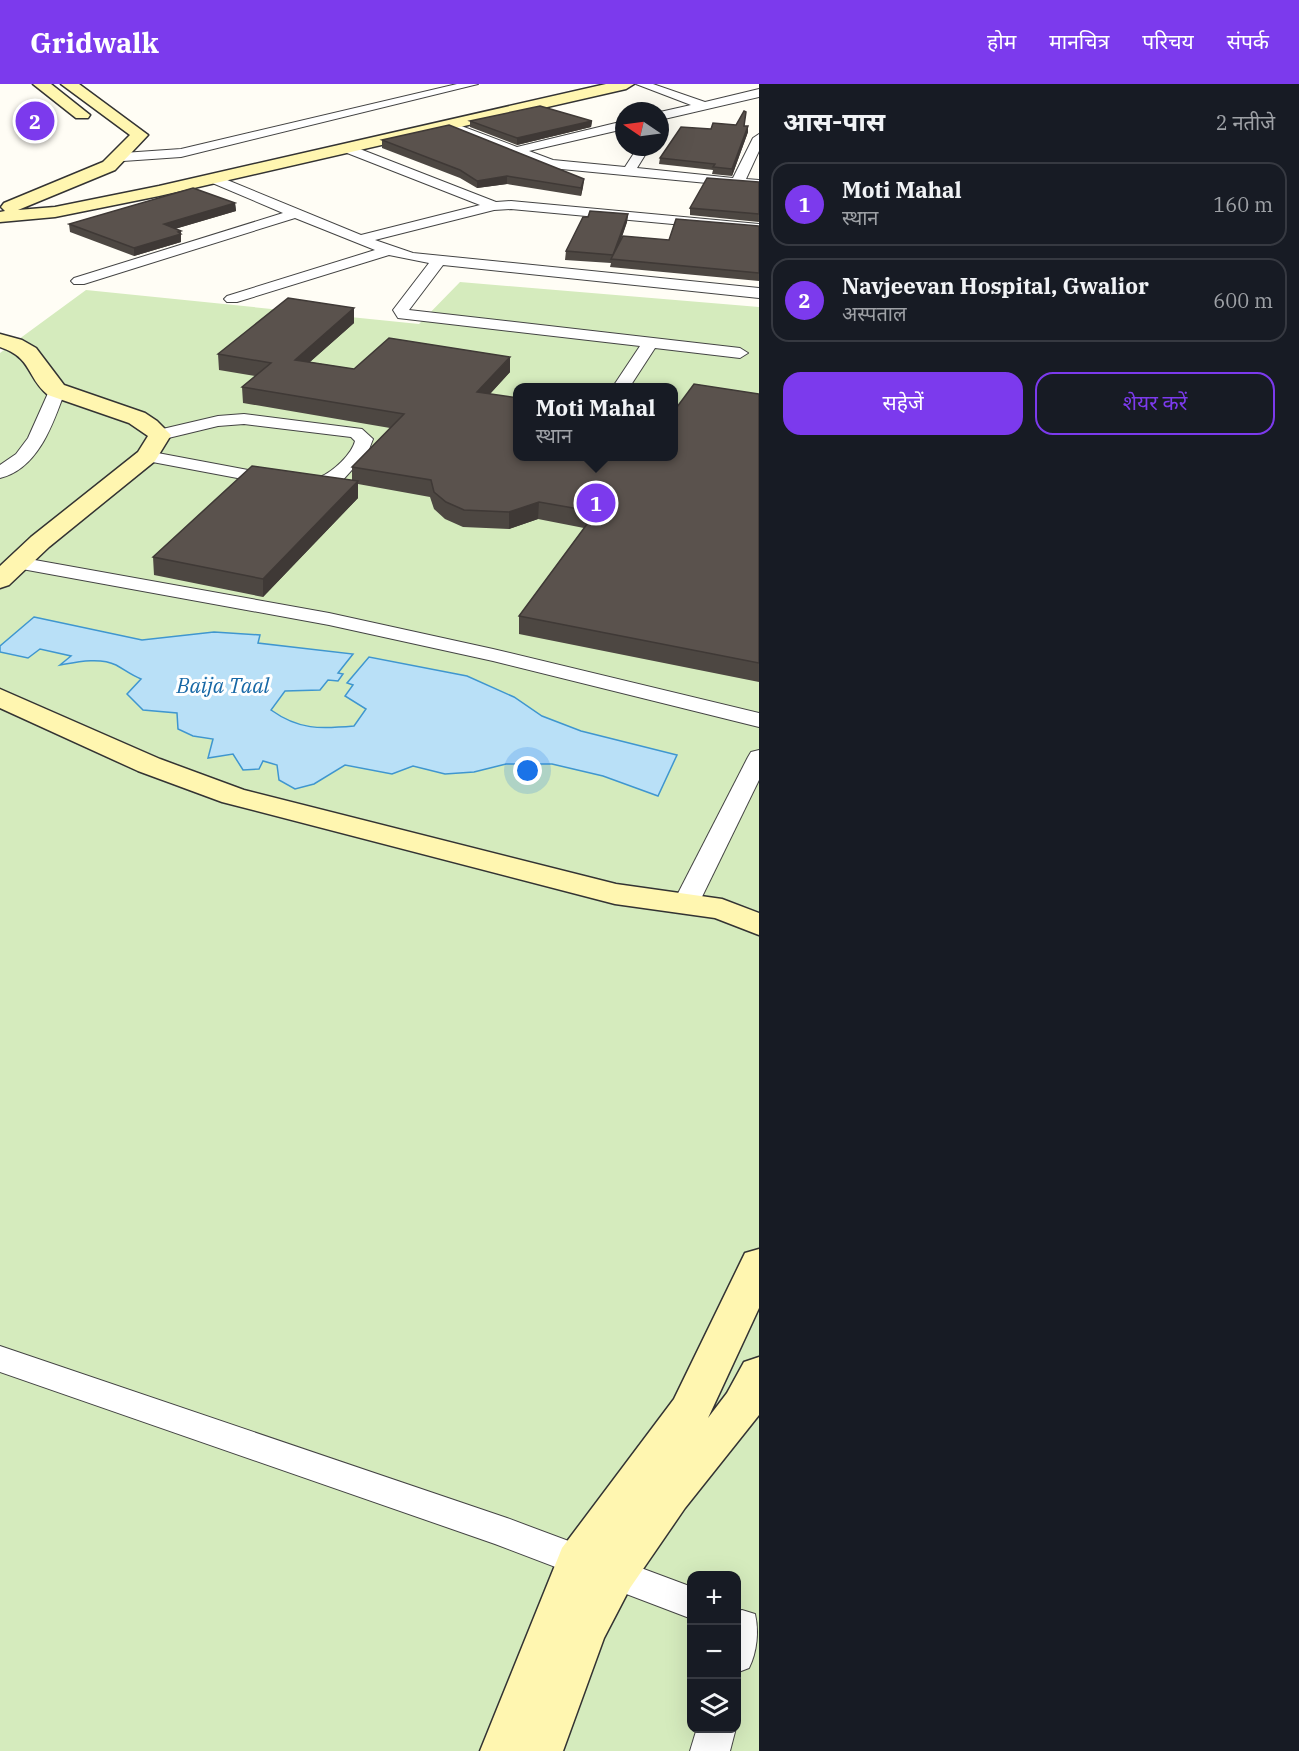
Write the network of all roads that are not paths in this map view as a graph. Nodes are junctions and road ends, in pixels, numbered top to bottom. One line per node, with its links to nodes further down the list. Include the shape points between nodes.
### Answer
1 (41, 84): 9 (street)
2 (69, 84): 13 (street, via 140,135)
3 (472, 84): 13 (street, via 181,153)
4 (626, 84): 10 (street)
5 (642, 84): 7 (street)
6 (759, 93): 7 (street)
7 (705, 106): 8 (street)
8 (669, 115)
9 (92, 123)
10 (448, 125): 14 (street); 15 (street)
11 (615, 127): 15 (street)
12 (759, 138): 20 (street)
13 (122, 147): 22 (street, via 109,166)
14 (347, 148): 19 (street); 23 (street)
15 (515, 151): 17 (street)
16 (638, 156): 18 (street)
17 (566, 167): 18 (street); 24 (street)
18 (628, 173): 20 (street)
19 (215, 179): 25 (street); 27 (street)
20 (738, 182): 21 (street)
21 (759, 184)
22 (48, 190): 25 (street, via 44,201); 26 (street)
23 (494, 206): 24 (street); 30 (street)
24 (535, 206): 29 (street)
25 (75, 208): 28 (street)
26 (0, 211)
27 (293, 214): 30 (street); 33 (street)
28 (0, 217)
29 (759, 228)
30 (360, 240): 31 (street)
31 (386, 251): 32 (street); 35 (street)
32 (438, 261): 34 (street); 37 (street, via 401,310 404,315)
33 (79, 281)
34 (759, 293)
35 (232, 299)
36 (0, 340): 40 (street, via 34,358 47,382)
37 (650, 343): 38 (street); 39 (street)
38 (740, 353)
39 (623, 383)
40 (57, 391): 41 (street, via 134,416); 43 (street, via 40,437 27,456)
41 (160, 435): 42 (street); 42 (street, via 244,419 339,430 364,439 362,448 335,478 322,483 248,475)
42 (147, 456): 44 (street)
43 (0, 473)
44 (18, 563): 45 (street); 47 (street, via 329,619)
45 (0, 580)
46 (0, 697): 49 (street, via 128,756 233,796 615,894)
47 (759, 720)
48 (759, 756): 49 (street)
49 (685, 905): 50 (street, via 722,909); 51 (street)
50 (759, 925)
51 (759, 945)
52 (759, 1264): 55 (street, via 691,1409)
53 (0, 1359): 55 (street, via 507,1533)
54 (759, 1374): 55 (street, via 750,1396 721,1437)
55 (596, 1568): 56 (street); 58 (street); 59 (street, via 581,1635)
56 (687, 1601)
57 (715, 1733): 60 (street)
58 (505, 1751)
59 (538, 1751)
60 (710, 1751)

